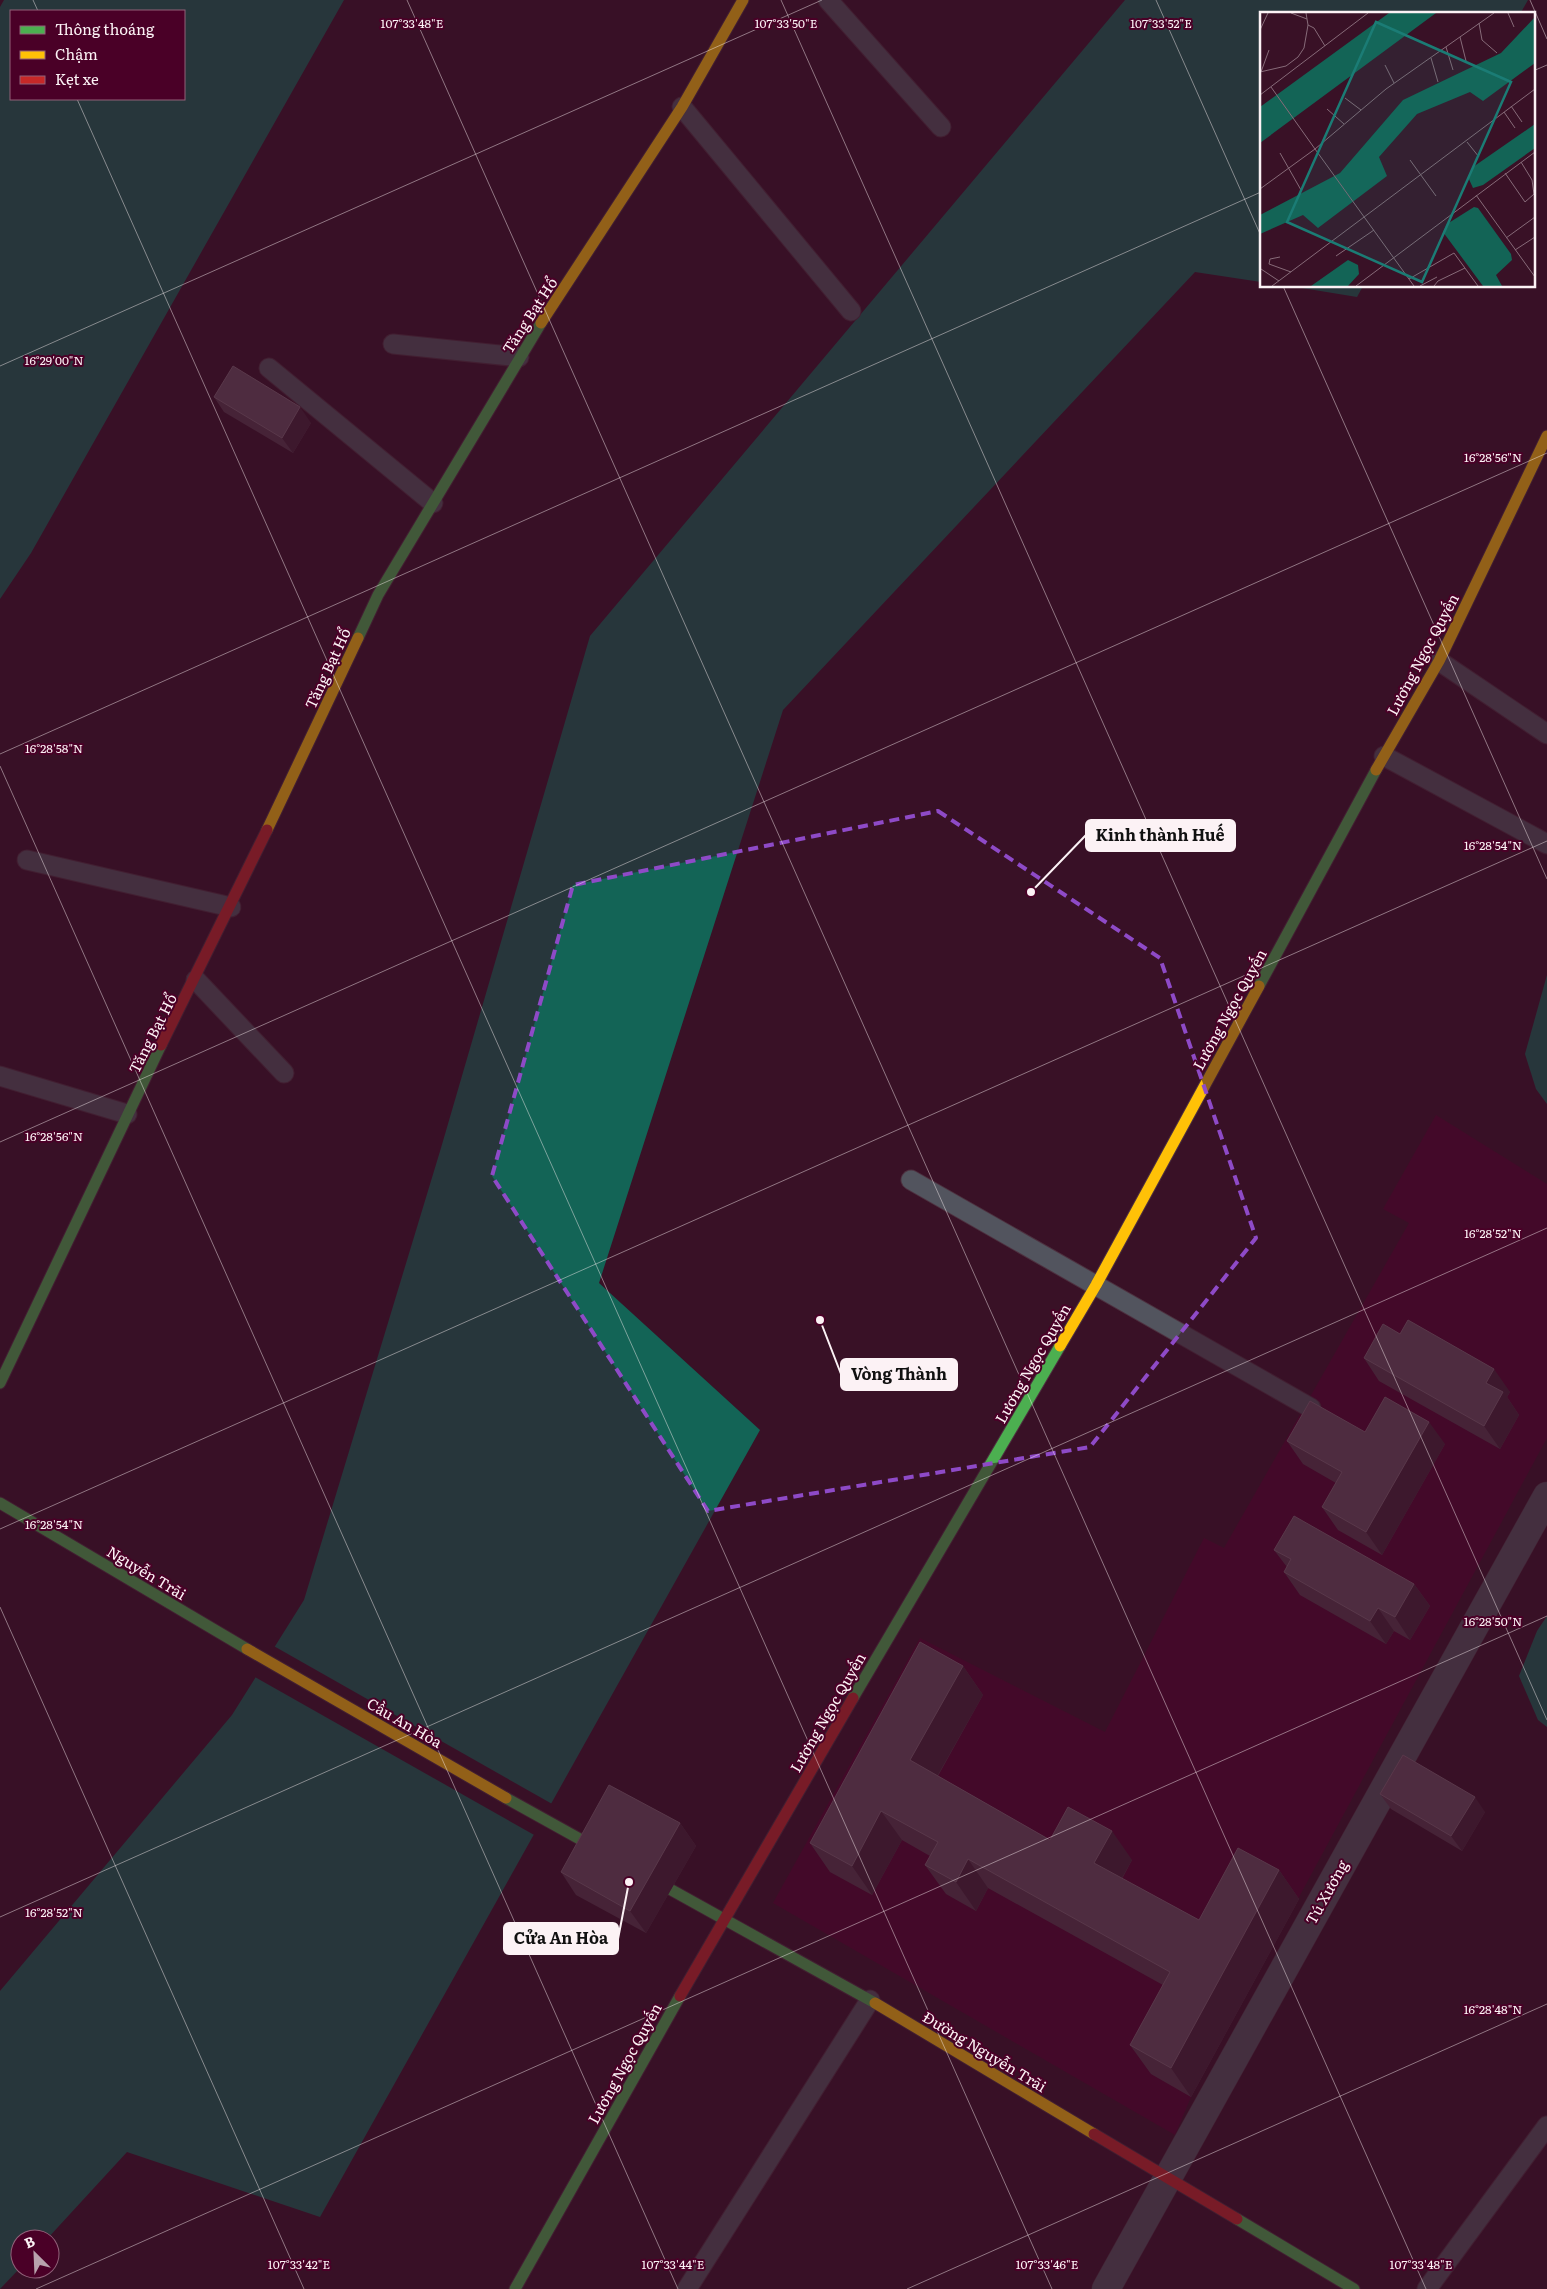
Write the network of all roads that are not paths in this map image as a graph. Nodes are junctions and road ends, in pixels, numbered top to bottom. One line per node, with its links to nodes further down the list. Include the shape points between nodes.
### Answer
1 (743, 0): 3 (main road, Tăng Bạt Hổ)
2 (828, 0): 4 (lane)
3 (682, 107): 5 (lane); 7 (main road, Tăng Bạt Hổ)
4 (941, 127)
5 (851, 311)
6 (392, 344): 7 (lane)
7 (519, 357): 10 (main road, Tăng Bạt Hổ)
8 (269, 368): 10 (lane)
9 (1547, 436): 11 (main road, Lương Ngọc Quyến)
10 (433, 503): 16 (main road, Tăng Bạt Hổ, via 378,595)
11 (1439, 661): 12 (lane); 13 (main road, Lương Ngọc Quyến)
12 (1547, 734)
13 (1384, 756): 14 (lane); 22 (main road, Lương Ngọc Quyến)
14 (1547, 844)
15 (27, 860): 16 (lane)
16 (231, 907): 17 (main road, Tăng Bạt Hổ)
17 (196, 980): 18 (lane); 20 (main road, Tăng Bạt Hổ)
18 (284, 1073)
19 (0, 1076): 20 (lane)
20 (127, 1114): 23 (main road, Tăng Bạt Hổ)
21 (911, 1180): 22 (lane)
22 (1096, 1285): 24 (lane); 29 (main road, Lương Ngọc Quyến)
23 (0, 1383)
24 (1311, 1408)
25 (1547, 1496): 32 (street, Tú Xương)
26 (0, 1503): 27 (main road, Nguyễn Trãi)
27 (252, 1652): 28 (main road, Cầu An Hòa)
28 (596, 1848): 29 (main road, Đường Nguyễn Trãi)
29 (724, 1917): 30 (main road, Đường Nguyễn Trãi); 33 (main road, Lương Ngọc Quyến)
30 (870, 2000): 32 (main road, Đường Nguyễn Trãi); 34 (lane)
31 (1547, 2126): 37 (lane)
32 (1167, 2177): 35 (street, Tú Xương); 36 (main road, Đường Nguyễn Trãi)
33 (515, 2289)
34 (688, 2289)
35 (1106, 2289)
36 (1354, 2289)
37 (1427, 2289)

